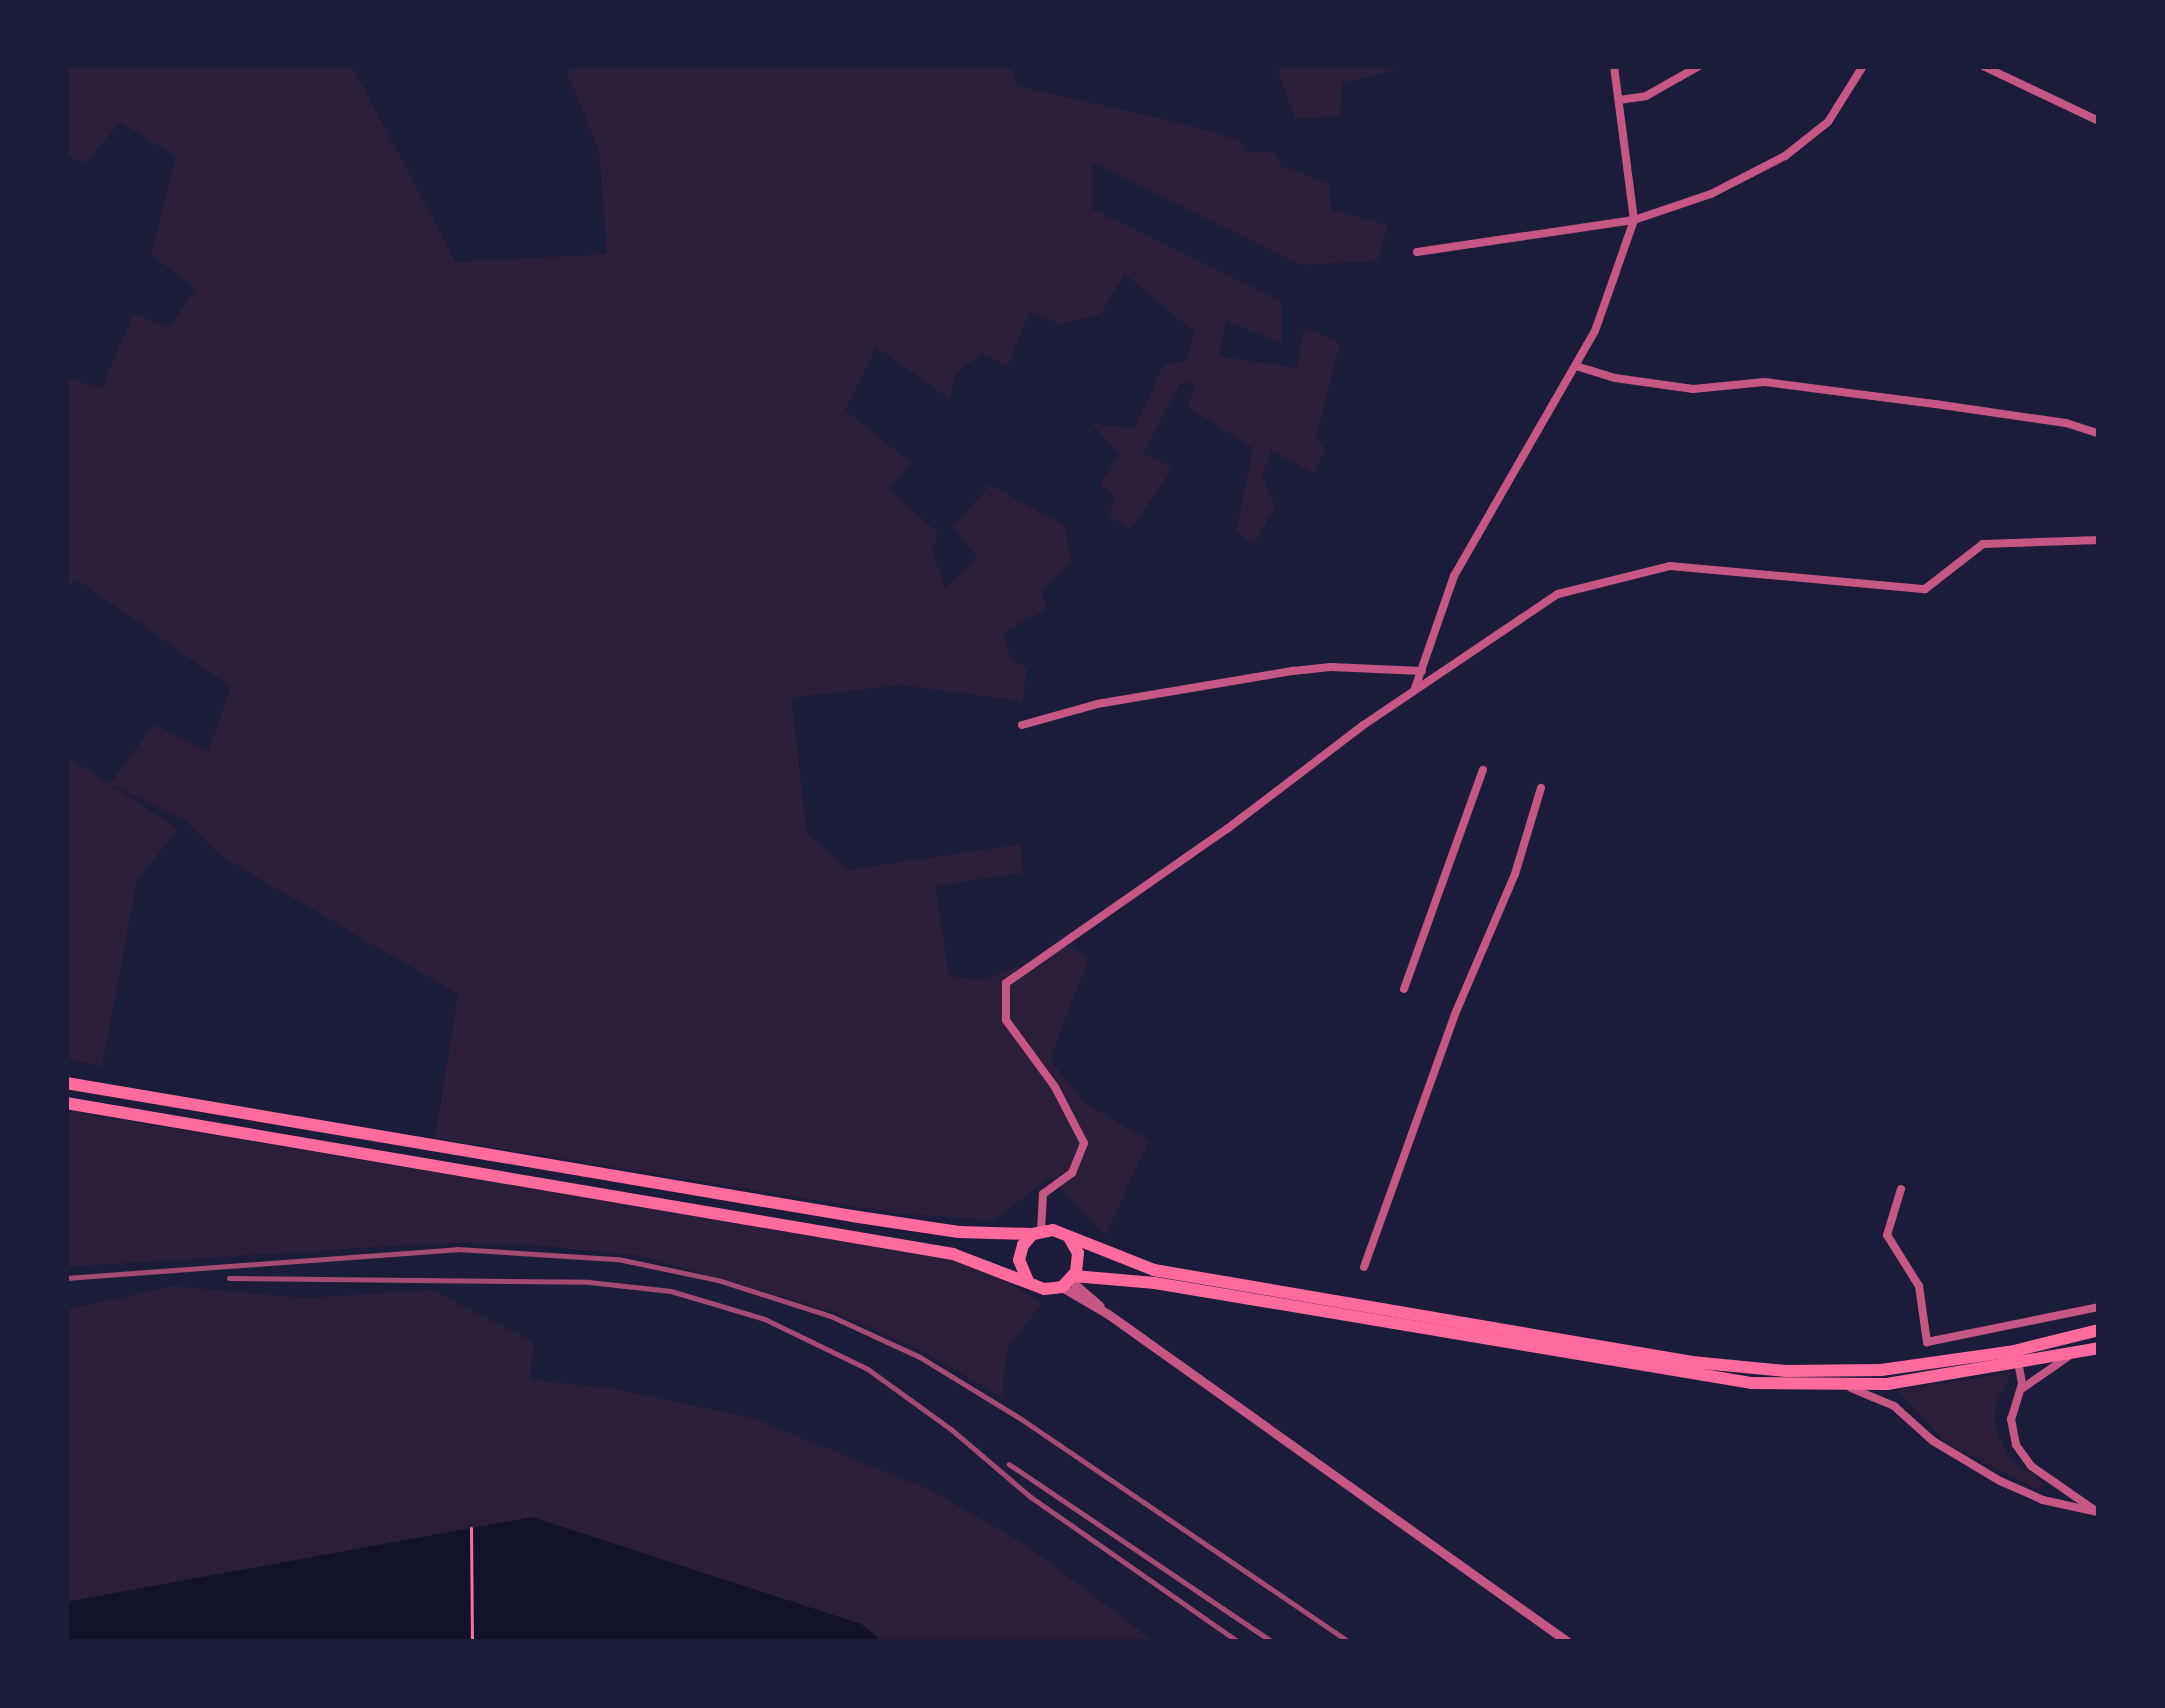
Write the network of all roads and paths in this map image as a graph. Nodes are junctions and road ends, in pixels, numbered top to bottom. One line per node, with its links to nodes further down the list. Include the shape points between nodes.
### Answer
1 (1614, 66): 5 (street)
2 (1699, 66): 5 (street, via 1646,96)
3 (1863, 66): 7 (street, via 1828,122 1785,156 1711,194)
4 (1982, 66): 6 (street)
5 (1618, 100): 7 (street)
6 (2099, 122)
7 (1634, 220): 8 (street); 9 (street)
8 (1417, 252)
9 (1576, 366): 10 (street, via 1694,388 1765,382 1935,404); 12 (street, via 1454,576)
10 (2099, 434)
11 (2099, 541): 13 (street, via 1983,544 1925,589 1670,566 1558,594)
12 (1420, 670): 13 (street); 14 (street); 15 (street, via 1293,671)
13 (1436, 676): 14 (street)
14 (1414, 689): 22 (street, via 1006,983 1010,1028 1084,1143 1077,1167 1043,1194)
15 (1022, 724)
16 (1483, 770): 18 (street)
17 (1541, 788): 24 (street)
18 (1404, 988)
19 (66, 1083): 22 (highway, via 851,1216 959,1232)
20 (66, 1103): 25 (highway, via 953,1254)
21 (1901, 1189): 29 (street, via 1887,1235 1919,1286 1923,1337)
22 (1037, 1232): 23 (highway); 25 (highway, via 1019,1260)
23 (1070, 1238): 26 (highway, via 1078,1252); 34 (highway, via 1154,1270 1692,1362)
24 (1364, 1267)
25 (1028, 1281): 26 (highway, via 1044,1289)
26 (1069, 1281): 35 (highway, via 1155,1283 1722,1379); 41 (street)
27 (2099, 1307): 29 (street)
28 (2099, 1330): 33 (highway)
29 (1979, 1334): 31 (street)
30 (2099, 1348): 32 (highway)
31 (1983, 1356): 33 (highway); 34 (highway)
32 (2069, 1356): 33 (highway); 36 (street)
33 (2017, 1358): 34 (highway); 36 (street)
34 (1884, 1377): 35 (highway); 37 (street)
35 (1836, 1385): 37 (street)
36 (2019, 1394): 38 (street, via 2011,1419 2022,1456)
37 (1894, 1406): 38 (street, via 1933,1441 2000,1481)
38 (2098, 1513)
39 (470, 1528): 40 (path)
40 (472, 1642)
41 (1568, 1642)

